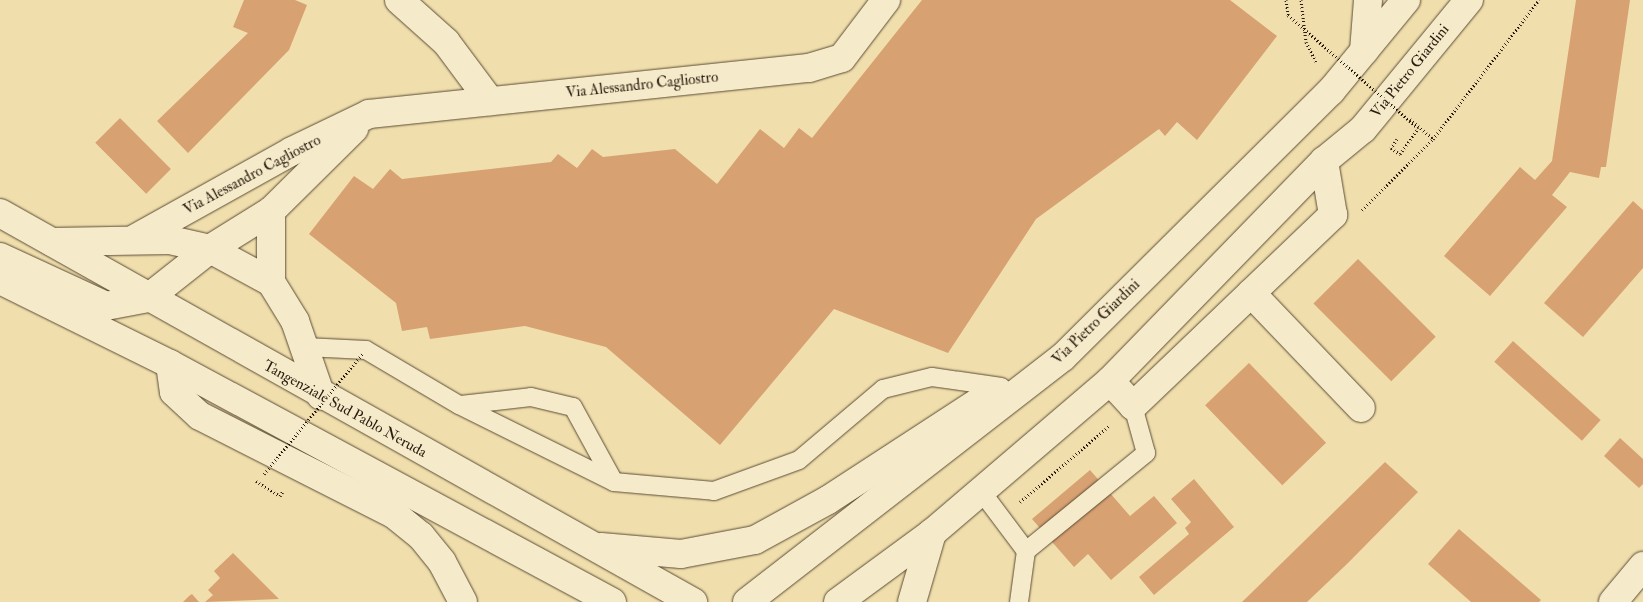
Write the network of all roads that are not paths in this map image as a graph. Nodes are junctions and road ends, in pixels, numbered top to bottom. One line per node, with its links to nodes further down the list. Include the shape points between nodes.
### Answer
1 (399, 0): 7 (street, via 446,42)
2 (886, 0): 7 (street, Via Alessandro Cagliostro, via 842,58 809,68)
3 (1368, 0): 6 (street)
4 (1406, 0): 6 (street, Via Pietro Giardini)
5 (1469, 0): 9 (street, Via Pietro Giardini, via 1363,129)
6 (1364, 51): 21 (street, Via Pietro Giardini, via 1331,91)
7 (490, 102): 8 (street, Via Alessandro Cagliostro)
8 (369, 114): 10 (street, Via Alessandro Cagliostro); 12 (street, Via Alessandro Cagliostro, via 292,151)
9 (1324, 161): 18 (street, via 1333,215); 23 (street, Via Pietro Giardini)
10 (271, 211): 14 (street, Via Alessandro Cagliostro); 17 (street)
11 (0, 213): 13 (street, Tangenziale Sud Pablo Neruda)
12 (136, 238): 13 (street, Via Alessandro Cagliostro); 14 (street, Via Alessandro Cagliostro, via 170,240)
13 (52, 242): 19 (street, Tangenziale Sud Pablo Neruda)
14 (210, 249): 17 (street, Via Alessandro Cagliostro); 19 (street, Via Alessandro Cagliostro)
15 (0, 257): 19 (street, via 106,306)
16 (0, 280): 22 (street)
17 (271, 282): 20 (street, Via Alessandro Cagliostro, via 284,299)
18 (1251, 293): 27 (street); 28 (street)
19 (148, 298): 25 (street, Tangenziale Sud Pablo Neruda)
20 (305, 347): 25 (street, Via Alessandro Cagliostro); 26 (lane, via 366,350)
21 (1063, 357): 24 (street); 38 (street, Via Pietro Giardini)
22 (170, 364): 35 (street, via 174,392 200,416 396,515 421,536 442,562); 36 (street)
23 (1110, 380): 27 (street); 30 (street, Via Pietro Giardini)
24 (1001, 387): 29 (lane, via 932,377 883,390 799,460 714,491); 32 (street, via 828,500 755,540 680,554)
25 (321, 396): 32 (street, Tangenziale Sud Pablo Neruda)
26 (459, 405): 29 (lane); 29 (lane, via 531,398 573,407)
27 (1133, 406): 33 (lane, via 1146,453)
28 (1361, 408)
29 (614, 482)
30 (981, 491): 31 (street, Via Pietro Giardini); 33 (lane)
31 (932, 533): 39 (street, Via Pietro Giardini); 40 (street)
32 (591, 547): 37 (street, Tangenziale Sud Pablo Neruda)
33 (1026, 551): 41 (lane)
34 (1643, 566): 42 (street)
35 (464, 602)
36 (612, 602)
37 (692, 602)
38 (747, 602)
39 (838, 602)
40 (912, 602)
41 (1019, 602)
42 (1613, 602)

